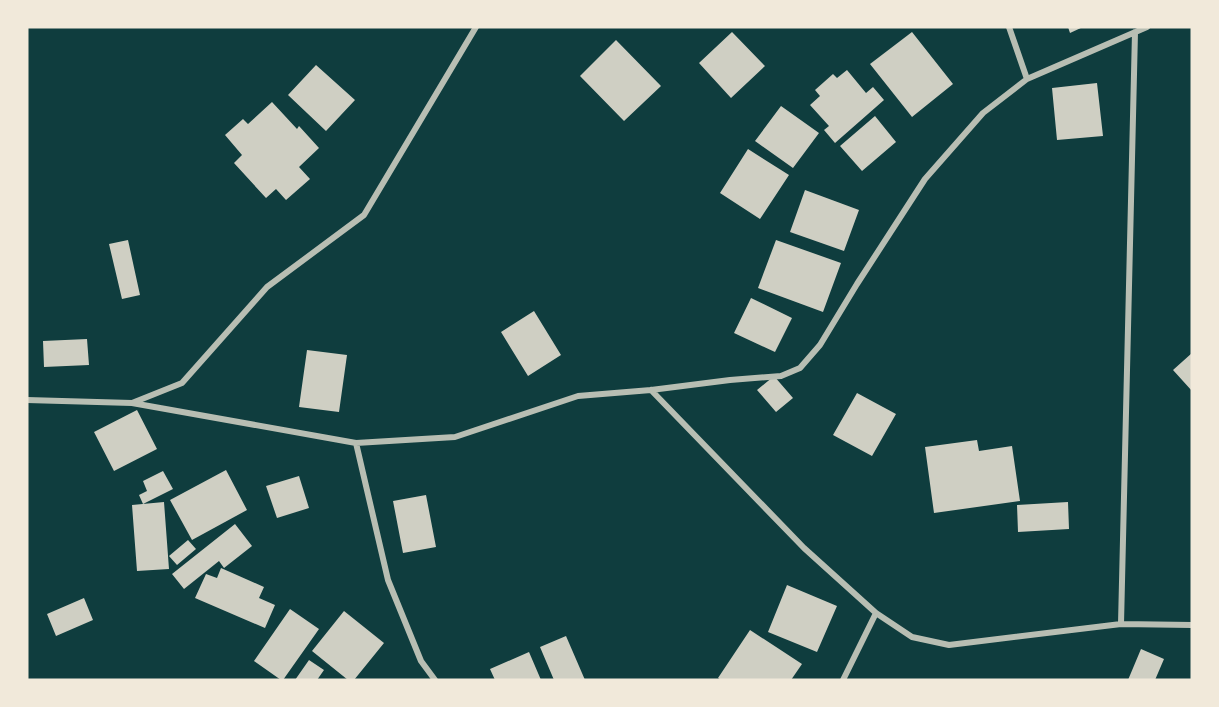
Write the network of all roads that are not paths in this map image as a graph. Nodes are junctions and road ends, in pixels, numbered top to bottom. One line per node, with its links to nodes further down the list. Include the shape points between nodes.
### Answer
1 (476, 27): 8 (street, via 364,215 267,287 182,383)
2 (1009, 27): 5 (street)
3 (1147, 27): 4 (street)
4 (1135, 32): 5 (street); 11 (street)
5 (1027, 79): 6 (street, via 983,113 925,179 820,345 800,368 781,376)
6 (651, 390): 9 (street, via 578,396 455,437); 10 (street, via 804,548)
7 (27, 400): 8 (street)
8 (132, 403): 9 (street)
9 (356, 443): 13 (street, via 388,580 421,661)
10 (876, 613): 11 (street, via 912,637 949,645); 14 (street)
11 (1121, 624): 12 (street)
12 (1192, 625)
13 (435, 680)
14 (843, 680)

